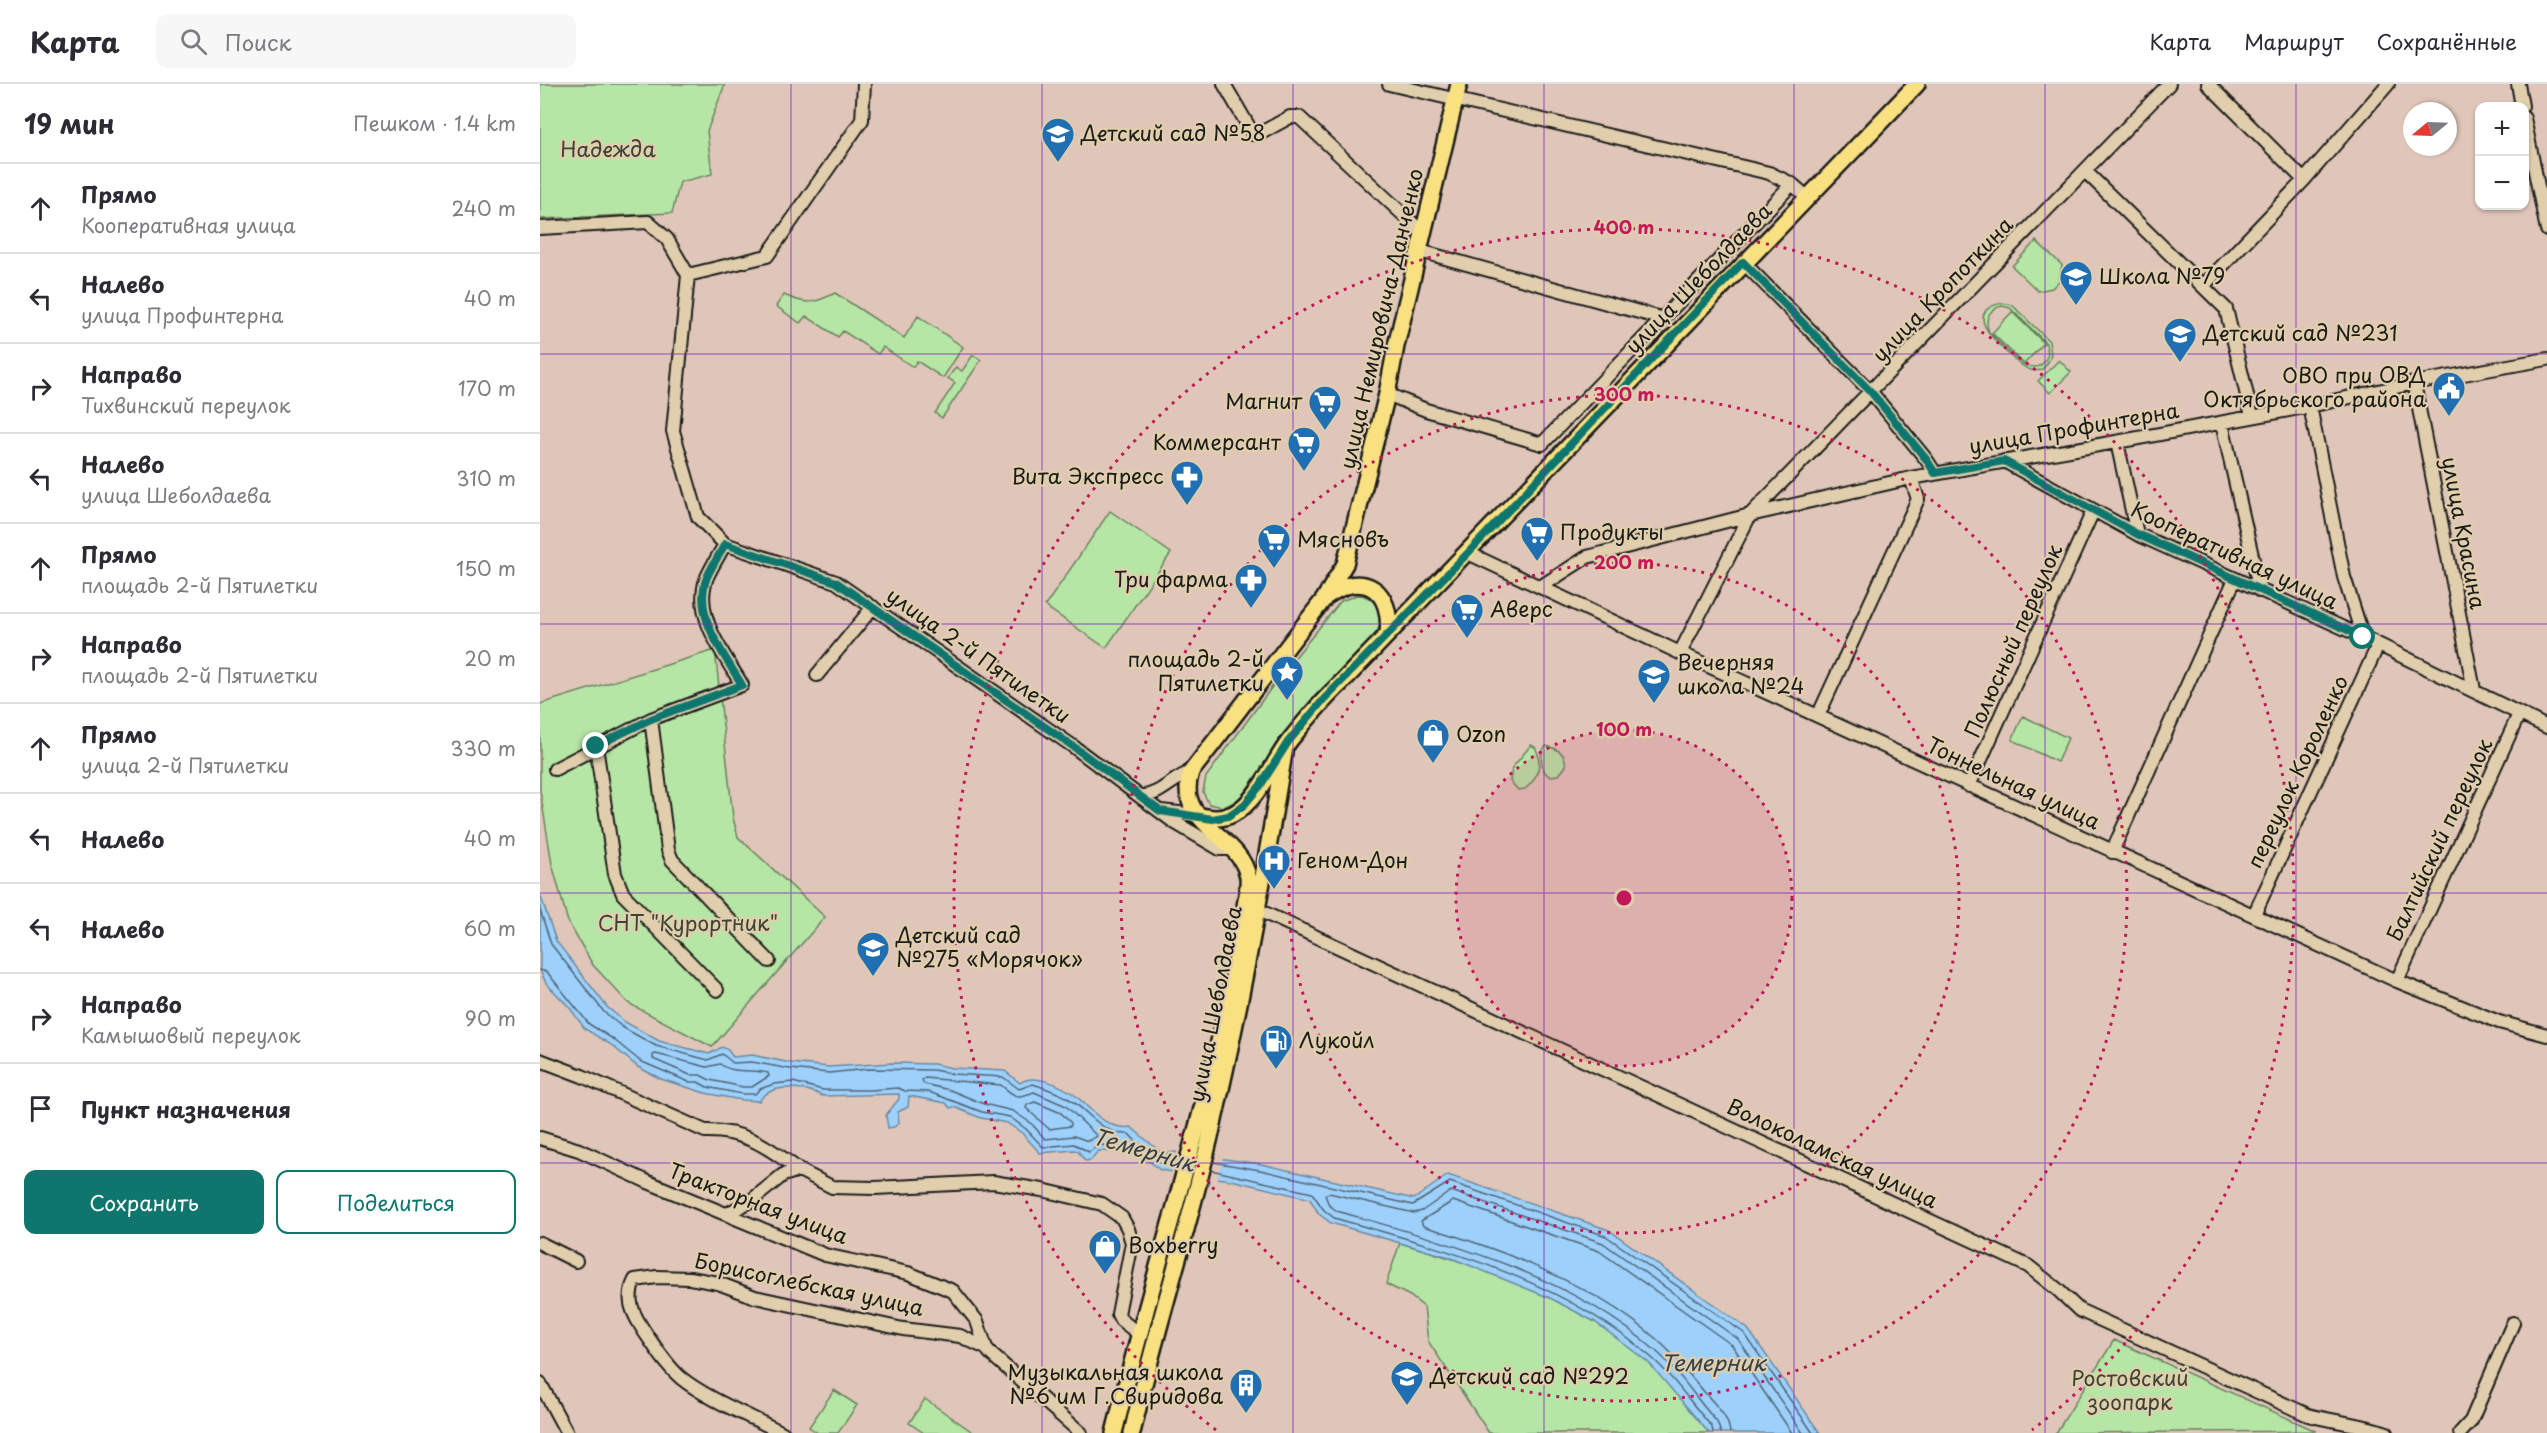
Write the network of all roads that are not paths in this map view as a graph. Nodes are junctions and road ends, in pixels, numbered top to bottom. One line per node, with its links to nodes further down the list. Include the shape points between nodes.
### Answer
1 (864, 84): 21 (street, via 861,120 767,256)
2 (1224, 84): 18 (street, via 1253,134 1290,117 1299,117)
3 (1389, 84): 9 (street)
4 (1917, 84): 15 (main road, улица Шеболдаева)
5 (2169, 84): 12 (street, улица Кропоткина)
6 (2208, 84): 13 (street)
7 (2388, 84): 13 (street)
8 (2518, 84): 10 (street)
9 (1457, 92): 14 (street, via 1769,173); 18 (main road, улица Немировича-Данченко)
10 (2521, 102)
11 (2529, 142): 17 (street)
12 (2085, 171): 22 (street); 26 (street, улица Кропоткина)
13 (2304, 180): 22 (street)
14 (1792, 184): 15 (street); 23 (street)
15 (1807, 197): 20 (main road, улица Шеболдаева)
16 (540, 228): 21 (street, via 648,222 667,239)
17 (2547, 230)
18 (1424, 234): 19 (main road, улица Немировича-Данченко)
19 (1420, 251): 23 (street); 27 (main road, улица Немировича-Данченко)
20 (1743, 262): 26 (street); 39 (main road, улица Шеболдаева)
21 (688, 275): 38 (street, улица 2-й Пятилетки, via 673,431 698,517)
22 (2203, 286): 29 (street, via 2226,309)
23 (1664, 319): 27 (street, via 1542,444 1426,410)
24 (2547, 359): 25 (street, улица Профинтерна)
25 (2414, 383): 28 (street, улица Профинтерна); 50 (street, улица Красина)
26 (1871, 392): 33 (street); 36 (street, улица Кропоткина)
27 (1387, 394): 43 (main road, улица Немировича-Данченко, via 1345,564)
28 (2310, 406): 29 (street, улица Профинтерна); 46 (street, via 2344,577)
29 (2253, 416): 30 (street, улица Профинтерна)
30 (2222, 423): 31 (street, улица Профинтерна); 42 (street)
31 (2117, 442): 32 (street, улица Профинтерна); 37 (street)
32 (2004, 461): 33 (street, улица Профинтерна); 35 (street, Кооперативная улица)
33 (1935, 473): 34 (street, улица Профинтерна)
34 (1911, 478): 36 (street, улица Профинтерна); 52 (street, via 1918,499)
35 (2093, 511): 37 (street, Кооперативная улица); 59 (street, Полюсный переулок)
36 (1750, 515): 41 (street, via 1587,557); 48 (street)
37 (2137, 534): 40 (street, Кооперативная улица)
38 (725, 544): 44 (street, улица 2-й Пятилетки, via 836,582); 53 (street, via 707,578 703,598 710,630 742,685)
39 (1468, 553): 41 (street, Тоннельная улица); 45 (main road, улица Шеболдаева)
40 (2235, 579): 42 (street, Кооперативная улица); 64 (street)
41 (1540, 587): 48 (street, Тоннельная улица)
42 (2259, 591): 46 (street, Кооперативная улица)
43 (1324, 599): 45 (main road, via 1349,585 1371,588 1380,594 1389,610); 58 (main road)
44 (873, 607): 49 (street); 60 (street, улица 2-й Пятилетки)
45 (1388, 634): 56 (main road, via 1324,699)
46 (2363, 637): 47 (street, Кооперативная улица)
47 (2378, 645): 50 (street, Кооперативная улица); 66 (street, переулок Короленко)
48 (1680, 653): 52 (street, Тоннельная улица)
49 (817, 675)
50 (2474, 690): 51 (street, Кооперативная улица)
51 (2519, 714): 54 (street, Кооперативная улица); 68 (street, Балтийский переулок)
52 (1818, 716): 59 (street, Тоннельная улица)
53 (651, 719): 55 (street); 67 (street, via 672,860)
54 (2547, 727)
55 (596, 746): 57 (street); 69 (street, via 615,874 623,894)
56 (1285, 747): 62 (main road, via 1260,786 1236,813 1213,819); 65 (main road, via 1266,869)
57 (555, 769)
58 (1191, 772): 60 (street, via 1163,791); 62 (main road, via 1187,791)
59 (1969, 786): 64 (street, Тоннельная улица)
60 (1141, 797): 61 (street, улица 2-й Пятилетки)
61 (1160, 811): 62 (street); 63 (street, улица 2-й Пятилетки, via 1220,849)
62 (1197, 815): 63 (main road)
63 (1231, 849): 65 (main road, via 1242,863)
64 (2112, 852): 66 (street, Тоннельная улица)
65 (1254, 901): 75 (main road, улица Шеболдаева, via 1238,1016); 87 (street, Волоколамская улица, via 2028,1266 2079,1310 2308,1415)
66 (2254, 915): 68 (street, Тоннельная улица)
67 (769, 961)
68 (2397, 981): 70 (street, Тоннельная улица, via 2499,1022)
69 (717, 990)
70 (2545, 1031)
71 (540, 1060): 73 (street, via 705,1131 746,1135)
72 (540, 1138): 74 (street, Тракторная улица, via 579,1150)
73 (799, 1170): 74 (street, via 783,1175); 79 (street, via 832,1187 993,1182 1102,1204 1122,1218 1132,1243 1118,1314)
74 (727, 1214): 80 (street, Тракторная улица, via 825,1255 908,1273 953,1291 977,1321)
75 (1175, 1236): 79 (main road); 86 (main road)
76 (540, 1243): 77 (street)
77 (576, 1261)
78 (2513, 1323): 88 (street, via 2471,1421)
79 (1139, 1334): 85 (main road)
80 (986, 1348): 83 (street, Борисоглебская улица, via 960,1336 903,1329 755,1297 718,1282 657,1277 635,1280 630,1304 635,1318 664,1360 682,1378 706,1393); 84 (street, Тракторная улица)
81 (540, 1383): 82 (street)
82 (567, 1433)
83 (783, 1433)
84 (1081, 1433)
85 (1114, 1433)
86 (1132, 1433)
87 (2387, 1433)
88 (2460, 1433)

